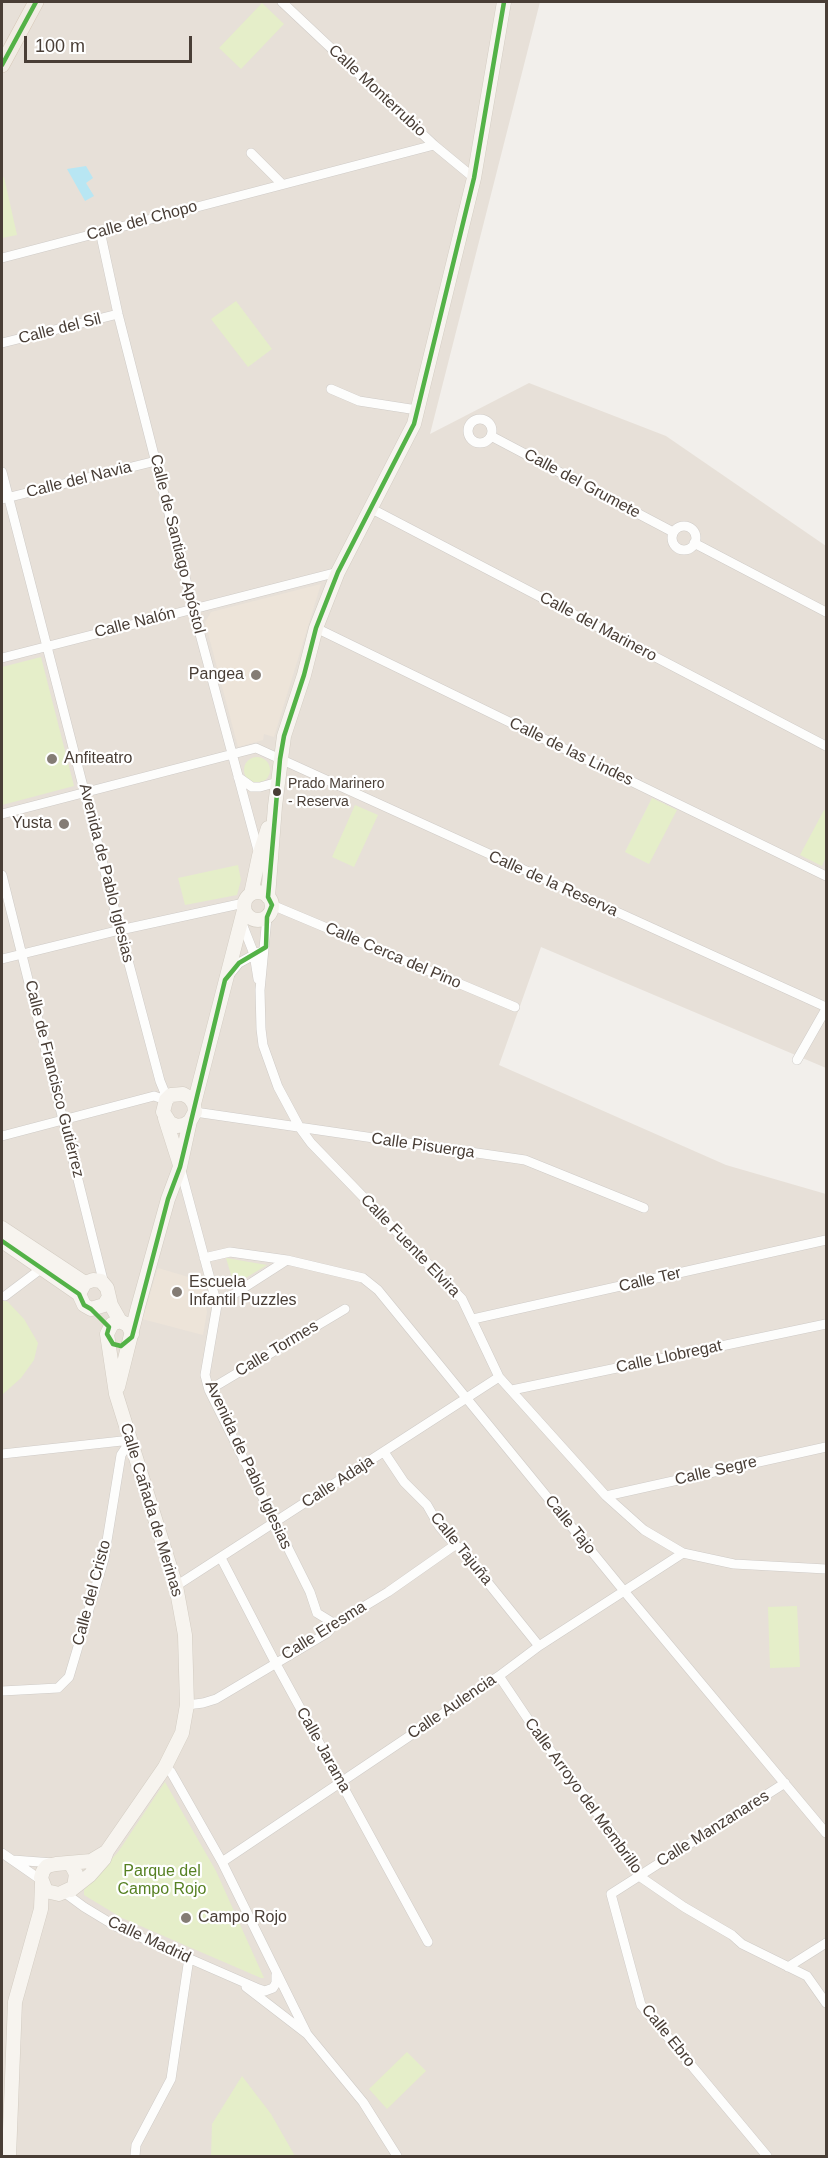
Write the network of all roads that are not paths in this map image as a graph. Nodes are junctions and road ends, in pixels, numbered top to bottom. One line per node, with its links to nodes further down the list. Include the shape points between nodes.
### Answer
1 (36, 2): 4 (main road)
2 (504, 2): 7 (street)
3 (286, 3): 5 (street, Calle Monterrubio)
4 (2, 65)
5 (434, 145): 7 (street, Calle Monterrubio); 8 (street, Calle del Chopo)
6 (251, 153): 8 (street)
7 (474, 178): 14 (street)
8 (282, 184): 9 (street, Calle del Chopo)
9 (100, 231): 10 (street, Calle del Chopo); 11 (street, Calle de Santiago Apóstol)
10 (2, 258)
11 (118, 314): 12 (street, Calle del Sil); 16 (street, Calle de Santiago Apóstol)
12 (2, 343)
13 (331, 389): 14 (street, via 359,401)
14 (417, 410): 19 (street, via 414,424)
15 (491, 436): 20 (street, Calle del Grumete)
16 (156, 461): 18 (street, Calle del Navia); 23 (street, Calle de Santiago Apóstol)
17 (2, 472): 18 (street, Avenida de Pablo Iglesias)
18 (5, 499): 26 (street, Avenida de Pablo Iglesias)
19 (370, 508): 22 (street); 29 (street, Calle del Marinero)
20 (673, 532): 21 (street, via 678,548 687,549); 21 (street, via 680,526 689,527 695,534)
21 (694, 543): 24 (street)
22 (338, 572): 23 (street, Calle Nalón); 25 (street)
23 (193, 608): 26 (street, Calle Nalón); 31 (street, Calle de Santiago Apóstol)
24 (826, 612)
25 (316, 628): 28 (street); 40 (street, Calle de las Lindes)
26 (47, 646): 27 (street, Calle Nalón); 35 (street, Avenida de Pablo Iglesias)
27 (2, 658)
28 (284, 736): 30 (street); 32 (street)
29 (826, 746)
30 (263, 750): 31 (street, via 256,748); 32 (street)
31 (232, 755): 33 (street, Calle de Santiago Apóstol); 35 (street)
32 (280, 759): 34 (street); 51 (street, Calle de la Reserva)
33 (238, 777): 34 (street, via 252,787); 38 (street, Calle de Santiago Apóstol)
34 (278, 782): 36 (street)
35 (86, 794): 37 (street); 43 (street, Avenida de Pablo Iglesias)
36 (275, 806): 38 (street); 41 (street)
37 (2, 814)
38 (259, 856): 42 (street)
39 (2, 875): 45 (street, Calle de Francisco Gutiérrez)
40 (826, 876)
41 (269, 906): 42 (street, via 263,894); 42 (street, via 262,920 251,919); 44 (street, Calle Fuente Elvira); 50 (street, Calle Cerca del Pino)
42 (245, 907): 43 (street); 46 (street); 48 (street)
43 (120, 930): 45 (street); 54 (street, Avenida de Pablo Iglesias, via 160,1081)
44 (266, 947): 46 (street); 49 (street, Calle Fuente Elvira)
45 (22, 953): 47 (street); 57 (street, Calle de Francisco Gutiérrez)
46 (254, 954): 48 (street, via 239,963); 49 (street)
47 (2, 958)
48 (225, 980): 53 (street)
49 (260, 990): 58 (street, Calle Fuente Elvira, via 263,1045 278,1087)
50 (515, 1007)
51 (826, 1008): 52 (street)
52 (797, 1060)
53 (203, 1069): 54 (street); 55 (street)
54 (170, 1097): 55 (street, via 183,1094 190,1098); 56 (street, via 163,1112); 57 (street, via 154,1096)
55 (193, 1112): 56 (street, via 184,1125 177,1126); 58 (street, Calle Pisuerga); 60 (street)
56 (165, 1118): 60 (street, Avenida de Pablo Iglesias)
57 (64, 1119): 59 (street); 69 (street, Calle de Francisco Gutiérrez)
58 (300, 1128): 61 (street, Calle Pisuerga, via 525,1160); 74 (street, Calle Fuente Elvira, via 462,1299)
59 (2, 1136)
60 (180, 1167): 65 (street, Avenida de Pablo Iglesias); 76 (street, via 138,1307)
61 (644, 1208)
62 (2, 1228): 68 (street)
63 (826, 1240): 74 (street, Calle Ter)
64 (2, 1241): 67 (street)
65 (204, 1258): 66 (street, Calle Tajo, via 230,1252); 71 (street, Avenida de Pablo Iglesias)
66 (287, 1260): 71 (street); 81 (street, Calle Tajo, via 363,1278 378,1290)
67 (42, 1268): 68 (street); 70 (street)
68 (82, 1288): 69 (street, via 97,1280); 72 (street, via 81,1302)
69 (106, 1290): 72 (street, via 104,1305); 76 (street, Calle Cañada de Merinas)
70 (5, 1296)
71 (217, 1305): 78 (street, Avenida de Pablo Iglesias, via 205,1375)
72 (91, 1309): 76 (street)
73 (345, 1309): 78 (street, Calle Tormes)
74 (473, 1319): 77 (street, Calle Fuente Elvira)
75 (826, 1324): 79 (street, Calle Llobregat)
76 (121, 1331): 80 (street, Calle Cañada de Merinas); 80 (street)
77 (499, 1377): 79 (street, Calle Fuente Elvira); 81 (street, Calle Adaja)
78 (209, 1390): 87 (street, Avenida de Pablo Iglesias)
79 (512, 1390): 86 (street, Calle Fuente Elvira)
80 (116, 1394): 82 (street, Calle Cañada de Merinas)
81 (466, 1398): 84 (street, Calle Adaja); 93 (street, Calle Tajo)
82 (130, 1440): 85 (street); 92 (street, Calle Cañada de Merinas); 98 (street, Calle del Cristo, via 121,1455 104,1559 69,1677 58,1688)
83 (826, 1447): 86 (street, Calle Segre)
84 (384, 1452): 87 (street, Calle Adaja); 88 (street, Calle Tajuña)
85 (2, 1454)
86 (606, 1496): 89 (street, Calle Fuente Elvira, via 644,1530)
87 (275, 1524): 90 (street, Calle Adaja); 94 (street, Avenida de Pablo Iglesias, via 317,1613)
88 (455, 1545): 94 (street, Calle Eresma); 95 (street, Calle Tajuña)
89 (683, 1553): 91 (street, Calle Fuente Elvira, via 734,1564); 93 (street, Calle Aulencia)
90 (221, 1558): 92 (street, Calle Adaja); 96 (street, Calle Jarama)
91 (826, 1569)
92 (177, 1586): 99 (street, Calle Cañada de Merinas, via 185,1635)
93 (624, 1591): 95 (street, Calle Aulencia); 102 (street, Calle Tajo)
94 (335, 1624): 96 (street, Calle Eresma, via 327,1633)
95 (539, 1646): 97 (street, Calle Aulencia)
96 (275, 1662): 99 (street, Calle Eresma, via 216,1699); 101 (street, Calle Jarama)
97 (499, 1676): 101 (street, Calle Aulencia); 109 (street, Calle Arroyo del Membrillo)
98 (2, 1691)
99 (188, 1705): 100 (street, Calle Cañada de Merinas, via 182,1733)
100 (165, 1767): 104 (street, Calle Cañada de Merinas); 107 (street)
101 (340, 1782): 107 (street, Calle Aulencia); 114 (street, Calle Jarama)
102 (785, 1783): 103 (street, Calle Tajo); 109 (street, Calle Manzanares)
103 (826, 1833)
104 (107, 1851): 108 (street, via 91,1861); 111 (street, Calle Cañada de Merinas, via 90,1875)
105 (2, 1853): 106 (street)
106 (11, 1859): 108 (street); 110 (street)
107 (222, 1862): 118 (street)
108 (62, 1864): 110 (street, via 45,1868); 111 (street, via 76,1874 76,1883)
109 (639, 1876): 112 (street, Calle Manzanares); 117 (street, Calle Arroyo del Membrillo, via 742,1944)
110 (41, 1882): 111 (street, via 48,1892); 113 (street)
111 (65, 1892): 113 (street, Calle Cañada de Merinas, via 50,1898); 116 (street, Calle Madrid, via 117,1927)
112 (610, 1894): 125 (street, Calle Ebro, via 640,2005)
113 (41, 1909): 122 (street, via 15,2002)
114 (428, 1942)
115 (826, 1943): 117 (street)
116 (189, 1958): 119 (street, Calle Madrid); 123 (street, via 171,2079 136,2145)
117 (788, 1967): 120 (street, Calle Arroyo del Membrillo, via 807,1976)
118 (276, 1975): 119 (street, Calle Madrid, via 275,1986 265,1991); 121 (street)
119 (237, 1980): 121 (street, Calle Madrid)
120 (826, 2003)
121 (307, 2034): 124 (street, via 363,2102)
122 (9, 2157)
123 (135, 2157)
124 (397, 2157)
125 (767, 2157)

